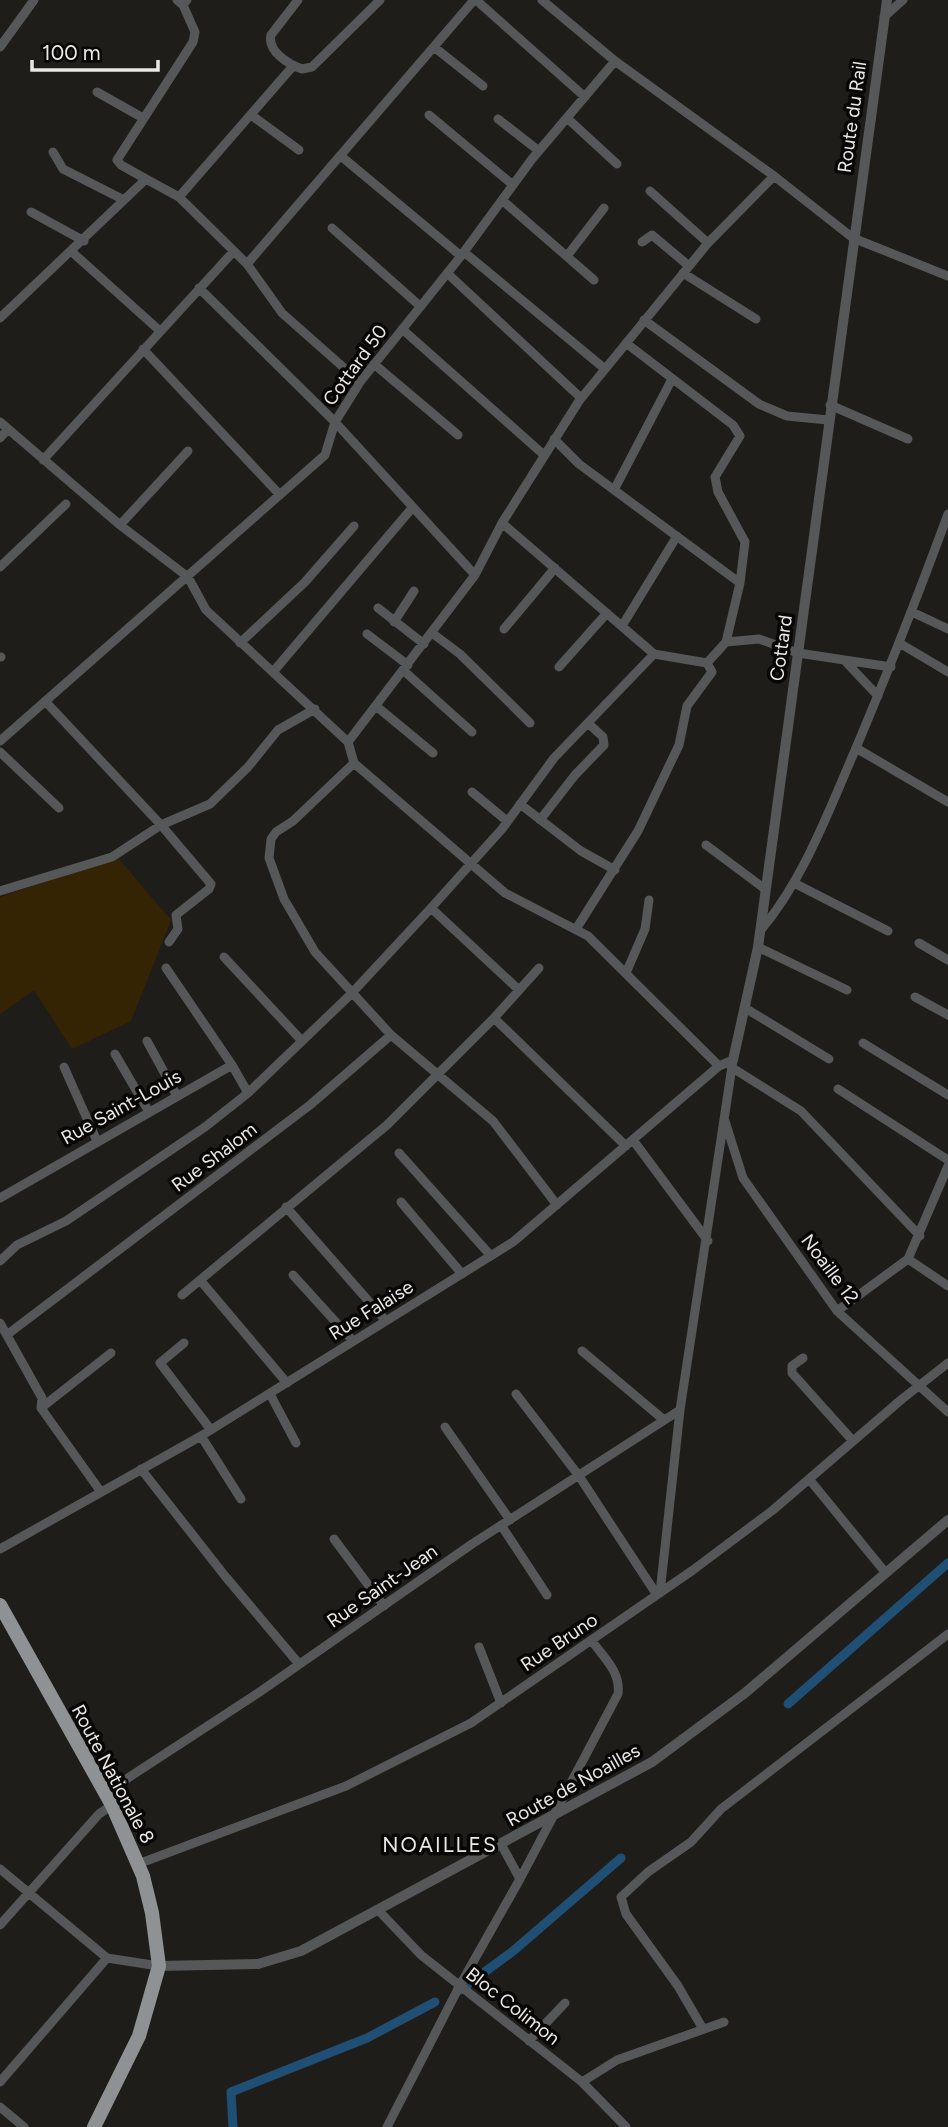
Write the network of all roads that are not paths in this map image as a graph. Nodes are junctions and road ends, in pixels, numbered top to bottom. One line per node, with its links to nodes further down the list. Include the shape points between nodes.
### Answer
1 (34, 0): 10 (street)
2 (298, 0): 13 (street, via 270,38 273,50)
3 (380, 0): 13 (street, via 312,67)
4 (475, 0): 11 (street); 16 (street)
5 (542, 0): 12 (street)
6 (887, 0): 9 (street, Route du Rail)
7 (903, 0): 9 (street)
8 (182, 2): 19 (street, via 195,32 193,42)
9 (884, 17): 37 (street, Route du Rail)
10 (0, 47)
11 (434, 47): 14 (street); 25 (street)
12 (615, 61): 16 (street, Cottard 50); 27 (street)
13 (293, 66): 17 (street)
14 (483, 86)
15 (97, 92): 19 (street)
16 (585, 97): 20 (street, Cottard 50)
17 (251, 115): 22 (street); 31 (street)
18 (429, 115): 29 (street)
19 (143, 117): 28 (street, via 117,160)
20 (567, 118): 23 (street, Cottard 50); 26 (street)
21 (498, 119): 23 (street)
22 (299, 150)
23 (539, 151): 29 (street, Cottard 50)
24 (53, 152): 33 (street, via 63,169)
25 (342, 157): 43 (street); 45 (street)
26 (617, 164)
27 (774, 176): 37 (street); 40 (street)
28 (146, 179): 31 (street); 33 (street)
29 (513, 185): 32 (street, Cottard 50)
30 (650, 191): 40 (street)
31 (179, 197): 41 (street)
32 (502, 200): 43 (street, Cottard 50); 44 (street)
33 (124, 201): 38 (street)
34 (604, 208): 44 (street)
35 (31, 212): 38 (street)
36 (332, 228): 51 (street)
37 (853, 238): 48 (street); 64 (street, Cottard)
38 (83, 241): 42 (street)
39 (642, 242): 46 (street, via 652,235)
40 (708, 243): 46 (street)
41 (234, 251): 45 (street); 50 (street)
42 (72, 252): 52 (street); 56 (street)
43 (462, 254): 47 (street, Cottard 50); 60 (street)
44 (567, 256): 49 (street)
45 (247, 264): 62 (street, via 282,313)
46 (686, 270): 53 (street); 54 (street)
47 (447, 273): 51 (street, Cottard 50); 63 (street)
48 (948, 276)
49 (594, 280)
50 (199, 288): 56 (street); 67 (street)
51 (420, 306): 55 (street, Cottard 50)
52 (0, 318)
53 (756, 319)
54 (644, 320): 57 (street); 65 (street, via 759,404 787,416)
55 (402, 329): 59 (street, Cottard 50); 74 (street)
56 (160, 331): 58 (street)
57 (626, 343): 60 (street); 61 (street)
58 (143, 349): 75 (street); 77 (street)
59 (374, 364): 62 (street, Cottard 50); 69 (street)
60 (605, 369): 63 (street)
61 (672, 379): 76 (street); 89 (street, via 733,425 740,436 715,477 722,500 744,537)
62 (360, 382): 67 (street, Cottard 50)
63 (581, 398): 71 (street)
64 (831, 405): 65 (street, Cottard); 72 (street)
65 (828, 420): 104 (street, Cottard)
66 (0, 422): 68 (street)
67 (335, 422): 77 (street, Cottard 50, via 325,455); 79 (street)
68 (8, 429): 70 (street); 75 (street)
69 (458, 435)
70 (0, 438)
71 (554, 439): 74 (street); 76 (street)
72 (908, 439)
73 (188, 451): 82 (street)
74 (544, 455): 81 (street)
75 (43, 460): 82 (street)
76 (614, 490): 84 (street)
77 (280, 495): 88 (street, Cottard 50)
78 (66, 504): 85 (street)
79 (412, 508): 87 (street); 111 (street)
80 (948, 514): 92 (street)
81 (502, 523): 86 (street); 87 (street)
82 (120, 524): 88 (street)
83 (354, 526): 100 (street, via 305,582)
84 (677, 536): 89 (street); 95 (street)
85 (0, 568)
86 (555, 569): 93 (street); 96 (street)
87 (475, 575): 98 (street)
88 (188, 577): 100 (street, via 206,610); 114 (street, Cottard 50)
89 (740, 583): 101 (street)
90 (414, 591): 94 (street)
91 (378, 608): 94 (street)
92 (912, 612): 97 (street); 103 (street)
93 (607, 614): 95 (street); 108 (street)
94 (394, 622): 102 (street)
95 (622, 626): 105 (street)
96 (504, 629)
97 (948, 629)
98 (432, 633): 102 (street); 117 (street)
99 (367, 634): 110 (street)
100 (240, 642): 111 (street)
101 (726, 642): 104 (street, via 759,639); 107 (street)
102 (424, 644): 110 (street)
103 (901, 644): 109 (street); 112 (street)
104 (799, 653): 106 (street); 137 (street, Cottard)
105 (654, 654): 107 (street); 118 (street)
106 (846, 662): 109 (street); 113 (street)
107 (707, 663): 135 (street, via 712,672 687,706 679,745)
108 (559, 667)
109 (891, 667): 113 (street)
110 (406, 668): 115 (street); 119 (street)
111 (273, 672): 116 (street)
112 (948, 672)
113 (878, 696): 122 (street)
114 (45, 701): 120 (street, Cottard 50); 132 (street)
115 (376, 706): 121 (street); 124 (street)
116 (315, 709): 121 (street); 132 (street, via 278,730 210,804)
117 (530, 723)
118 (588, 723): 128 (street, via 554,758); 130 (street, via 604,744)
119 (472, 732)
120 (2, 736)
121 (348, 742): 125 (street)
122 (856, 748): 127 (street); 136 (street)
123 (0, 752): 129 (street)
124 (433, 753)
125 (354, 763): 134 (street); 154 (street, via 276,832 269,858 304,936)
126 (472, 793): 131 (street)
127 (948, 802)
128 (520, 804): 130 (street); 131 (street)
129 (59, 808)
130 (540, 820): 135 (street)
131 (507, 821): 134 (street)
132 (161, 825): 138 (street, via 112,857); 144 (street, via 211,884 176,915 178,929)
133 (706, 845): 137 (street)
134 (468, 864): 140 (street); 141 (street, via 505,893)
135 (615, 870): 141 (street)
136 (794, 883): 142 (street); 143 (street)
137 (765, 889): 142 (street, Cottard)
138 (0, 891)
139 (649, 901): 151 (street, via 645,929)
140 (431, 908): 152 (street); 154 (street)
141 (576, 929): 151 (street)
142 (760, 931): 146 (street, Cottard)
143 (887, 931)
144 (169, 942)
145 (919, 943): 148 (street)
146 (758, 947): 153 (street); 156 (street, Cottard)
147 (224, 957): 161 (street)
148 (948, 960)
149 (166, 968): 166 (street)
150 (539, 968): 152 (street)
151 (626, 973): 167 (street)
152 (519, 990): 158 (street)
153 (847, 990)
154 (351, 994): 159 (street); 161 (street)
155 (915, 997): 157 (street)
156 (745, 1008): 164 (street); 165 (street, Cottard)
157 (948, 1015)
158 (494, 1018): 169 (street); 177 (street)
159 (391, 1035): 169 (street); 198 (street, Rue Shalom, via 310,1105)
160 (147, 1041): 173 (street)
161 (302, 1041): 171 (street)
162 (863, 1043): 172 (street)
163 (115, 1054): 174 (street)
164 (830, 1059)
165 (732, 1063): 167 (street, Rue Falaise); 175 (street); 185 (street, via 801,1111)
166 (232, 1065): 171 (street); 173 (street, Rue Saint-Louis)
167 (719, 1066): 177 (street, Rue Falaise)
168 (64, 1067): 176 (street)
169 (439, 1074): 183 (street, via 493,1121); 184 (street, via 387,1125)
170 (838, 1088): 179 (street)
171 (248, 1093): 189 (street, via 205,1127 89,1205 18,1245)
172 (948, 1095)
173 (177, 1096): 174 (street, Rue Saint-Louis)
174 (149, 1112): 176 (street, Rue Saint-Louis)
175 (724, 1118): 186 (street); 195 (street, Noaille 12, via 743,1178)
176 (97, 1141): 181 (street, Rue Saint-Louis)
177 (630, 1143): 183 (street, Rue Falaise); 186 (street)
178 (399, 1153): 187 (street)
179 (948, 1160)
180 (948, 1166): 185 (street)
181 (0, 1198)
182 (401, 1202): 190 (street)
183 (557, 1205): 187 (street, Rue Falaise)
184 (286, 1208): 192 (street); 196 (street)
185 (920, 1236): 188 (street)
186 (708, 1241): 210 (street)
187 (491, 1256): 190 (street, Rue Falaise)
188 (908, 1259): 193 (street); 195 (street)
189 (0, 1261)
190 (462, 1273): 196 (street, Rue Falaise)
191 (293, 1275): 199 (street)
192 (200, 1280): 194 (street); 205 (street)
193 (948, 1286)
194 (182, 1295)
195 (837, 1311): 206 (street, Noaille 12)
196 (386, 1321): 199 (street, Rue Falaise)
197 (0, 1323): 198 (street)
198 (8, 1334): 209 (street, via 42,1398)
199 (353, 1341): 205 (street, Rue Falaise)
200 (184, 1343): 214 (street, via 160,1363)
201 (582, 1352): 212 (street)
202 (111, 1353): 209 (street)
203 (803, 1358): 216 (street, via 792,1366 792,1373)
204 (948, 1363): 206 (street, Rue Bruno)
205 (287, 1383): 207 (street, Rue Falaise)
206 (918, 1385): 211 (street, Noaille 12); 216 (street, Rue Bruno)
207 (270, 1394): 214 (street, Rue Falaise); 217 (street)
208 (516, 1394): 219 (street)
209 (41, 1408): 221 (street)
210 (680, 1409): 212 (street, Rue Saint-Jean); 228 (street)
211 (948, 1412)
212 (664, 1420): 219 (street, Rue Saint-Jean)
213 (445, 1427): 224 (street)
214 (211, 1430): 215 (street, Rue Falaise)
215 (201, 1436): 218 (street, Rue Falaise); 222 (street)
216 (853, 1441): 220 (street, Rue Bruno)
217 (296, 1443)
218 (141, 1469): 221 (street, Rue Falaise); 235 (street)
219 (579, 1476): 224 (street, Rue Saint-Jean); 228 (street)
220 (809, 1479): 227 (street); 228 (street, Rue Bruno)
221 (101, 1492): 226 (street, Rue Falaise)
222 (241, 1499)
223 (948, 1520): 227 (street, Route de Noailles)
224 (506, 1523): 229 (street); 230 (street, Rue Saint-Jean)
225 (334, 1539): 230 (street)
226 (0, 1549)
227 (885, 1572): 238 (street, Route de Noailles, via 691,1735)
228 (659, 1594): 233 (street, Rue Bruno)
229 (547, 1595)
230 (384, 1605): 235 (street, Rue Saint-Jean)
231 (2, 1616): 237 (main road, Route Nationale 8)
232 (948, 1634): 251 (street, via 742,1793 691,1842 621,1897 626,1914)
233 (592, 1641): 236 (street, Rue Bruno); 238 (street, via 615,1671 618,1694)
234 (479, 1647): 236 (street)
235 (299, 1664): 237 (street, Rue Saint-Jean)
236 (501, 1703): 240 (street, Rue Bruno, via 346,1786)
237 (109, 1799): 240 (main road, Route Nationale 8); 243 (street, Rue Saint-Jean)
238 (556, 1816): 239 (street, Route de Noailles); 242 (street)
239 (501, 1844): 242 (street); 244 (street, Route de Noailles)
240 (138, 1864): 247 (main road, Route Nationale 8, via 152,1913)
241 (0, 1869): 243 (street)
242 (520, 1879): 248 (street)
243 (28, 1893): 245 (street, Rue Saint-Jean); 246 (street)
244 (379, 1911): 247 (street, Route de Noailles, via 301,1951 258,1964); 248 (street, Bloc Colimon)
245 (0, 1925)
246 (107, 1958): 247 (street); 253 (street)
247 (159, 1966): 257 (main road, Route Nationale 8, via 139,2036)
248 (459, 1987): 252 (street, Bloc Colimon); 258 (street)
249 (565, 2003): 252 (street)
250 (724, 2022): 251 (street)
251 (703, 2029): 254 (street, via 617,2060)
252 (529, 2041): 254 (street, Bloc Colimon)
253 (0, 2081)
254 (582, 2081): 259 (street, Bloc Colimon)
255 (0, 2107): 256 (street)
256 (24, 2127)
257 (94, 2127)
258 (387, 2127)
259 (626, 2127)

